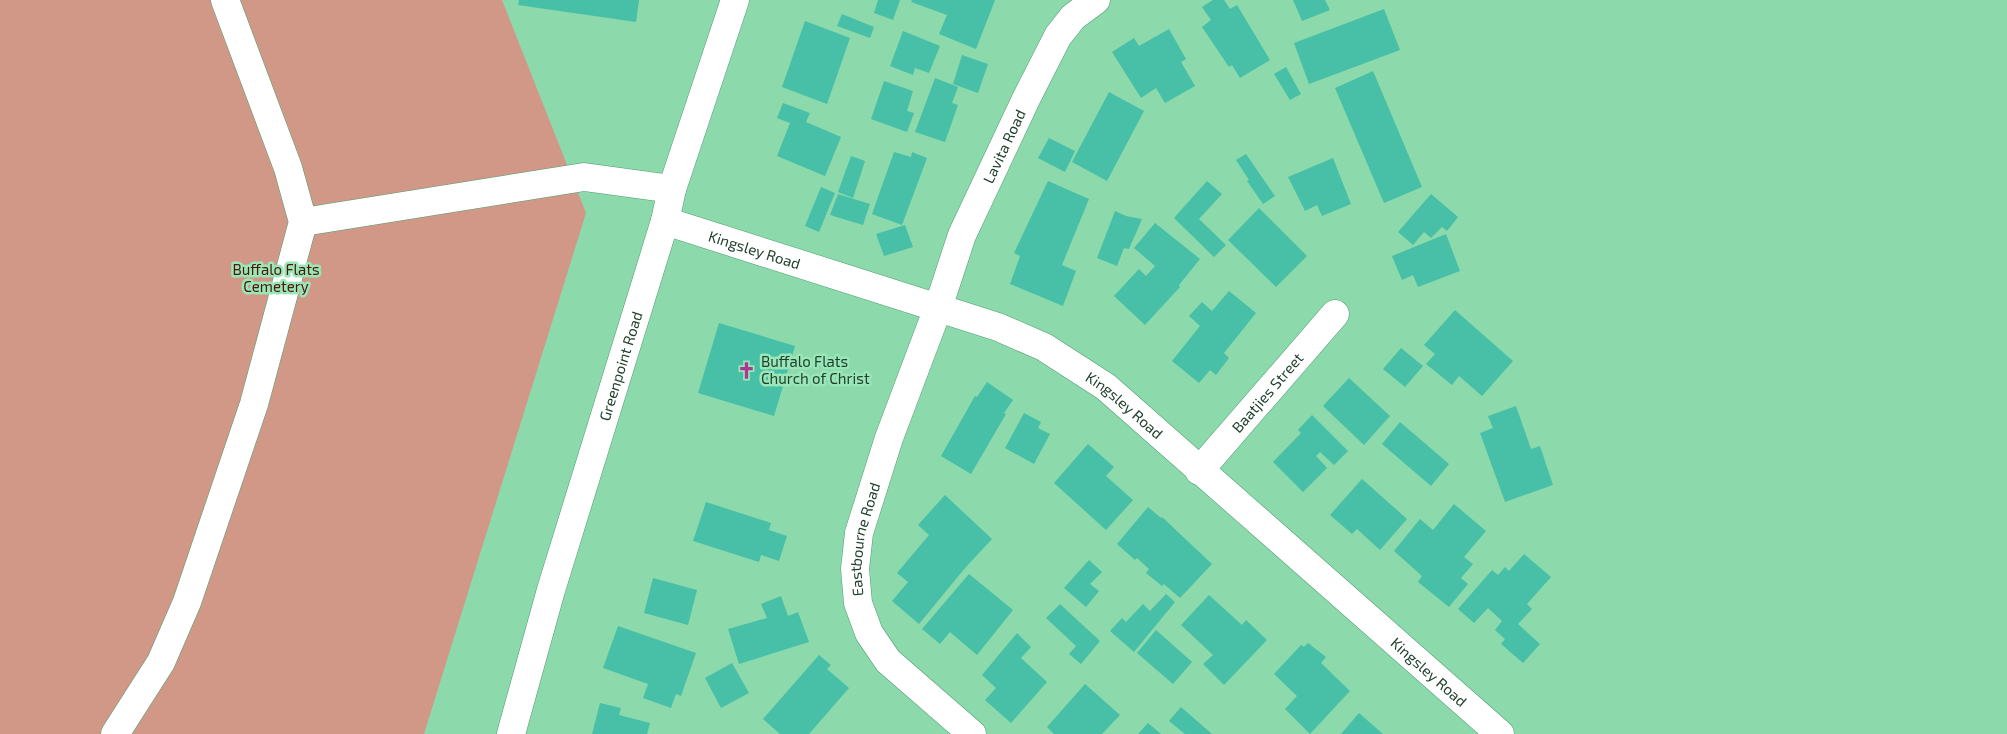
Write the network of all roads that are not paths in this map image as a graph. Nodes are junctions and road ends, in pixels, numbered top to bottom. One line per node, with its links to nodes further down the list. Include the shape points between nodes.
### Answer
1 (225, 0): 6 (street, via 288,168)
2 (735, 0): 4 (street, Greenpoint Road)
3 (1096, 0): 7 (street, Lavita Road, via 1072,17 1058,36 962,235)
4 (672, 189): 5 (street, Greenpoint Road); 6 (street, via 584,176)
5 (665, 221): 7 (street, Kingsley Road); 11 (street, Greenpoint Road, via 551,590)
6 (303, 222): 10 (street, via 254,404 187,602 161,662)
7 (938, 308): 9 (street, Kingsley Road, via 998,327 1044,347 1106,387); 12 (street, Eastbourne Road, via 889,438 860,533 855,569 858,603 869,633 888,661)
8 (1335, 314): 9 (street, Baatjies Street)
9 (1198, 471): 13 (street, Kingsley Road)
10 (115, 734)
11 (511, 734)
12 (972, 734)
13 (1500, 734)

